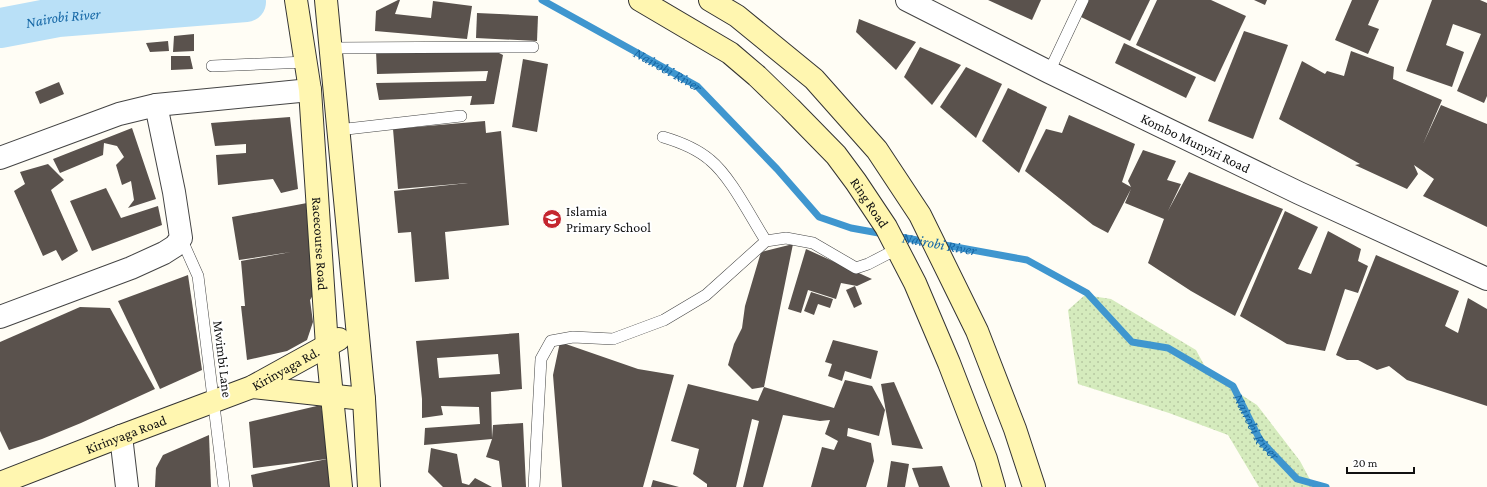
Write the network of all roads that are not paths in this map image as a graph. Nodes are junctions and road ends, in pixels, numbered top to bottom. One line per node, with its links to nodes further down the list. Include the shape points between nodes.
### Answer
1 (296, 0): 9 (main road, Racecourse Road)
2 (326, 0): 8 (main road, Racecourse Road)
3 (640, 0): 20 (main road, Ring Road, via 730,53 758,76 836,155 886,227)
4 (710, 0): 37 (main road, via 737,16 814,79 877,150 920,215 977,332 1015,429)
5 (907, 0): 11 (street, Kombo Munyiri Road)
6 (1083, 0): 11 (lane)
7 (533, 47): 8 (lane)
8 (330, 48): 15 (main road, Racecourse Road)
9 (306, 62): 10 (lane); 12 (main road, Racecourse Road)
10 (212, 66)
11 (1049, 72): 21 (street, Kombo Munyiri Road, via 1299,193)
12 (310, 90): 13 (street); 24 (main road, Racecourse Road)
13 (156, 105): 17 (street, via 119,114); 18 (street, via 174,192)
14 (461, 116): 15 (lane)
15 (338, 130): 23 (main road, Racecourse Road)
16 (663, 137): 19 (lane, via 691,147 711,160 726,176)
17 (0, 158)
18 (180, 238): 22 (street, via 175,246 151,259); 28 (lane, Mwimbi Lane, via 198,276)
19 (766, 241): 20 (lane, via 786,238 814,243 856,268); 35 (lane, via 706,295 664,320 613,339 573,337 551,341 541,359)
20 (897, 249): 36 (main road, Ring Road, via 915,283 949,363 986,459)
21 (1487, 279)
22 (0, 317)
23 (358, 329): 24 (main road, Kirinyaga Rd.); 27 (main road, Racecourse Road)
24 (327, 346): 25 (main road, Kirinyaga Rd.); 26 (main road, Racecourse Road)
25 (252, 387): 26 (main road, Kirinyaga Rd.); 28 (main road, Kirinyaga Road)
26 (332, 395): 27 (main road, Kirinyaga Rd.); 33 (main road, Racecourse Road)
27 (364, 399): 34 (main road, Racecourse Road)
28 (214, 401): 29 (main road, Kirinyaga Road); 32 (lane, Mwimbi Lane)
29 (121, 436): 30 (main road, Kirinyaga Road); 31 (street)
30 (0, 483)
31 (127, 487)
32 (224, 487)
33 (341, 487)
34 (369, 487)
35 (534, 487)
36 (994, 487)
37 (1034, 487)

